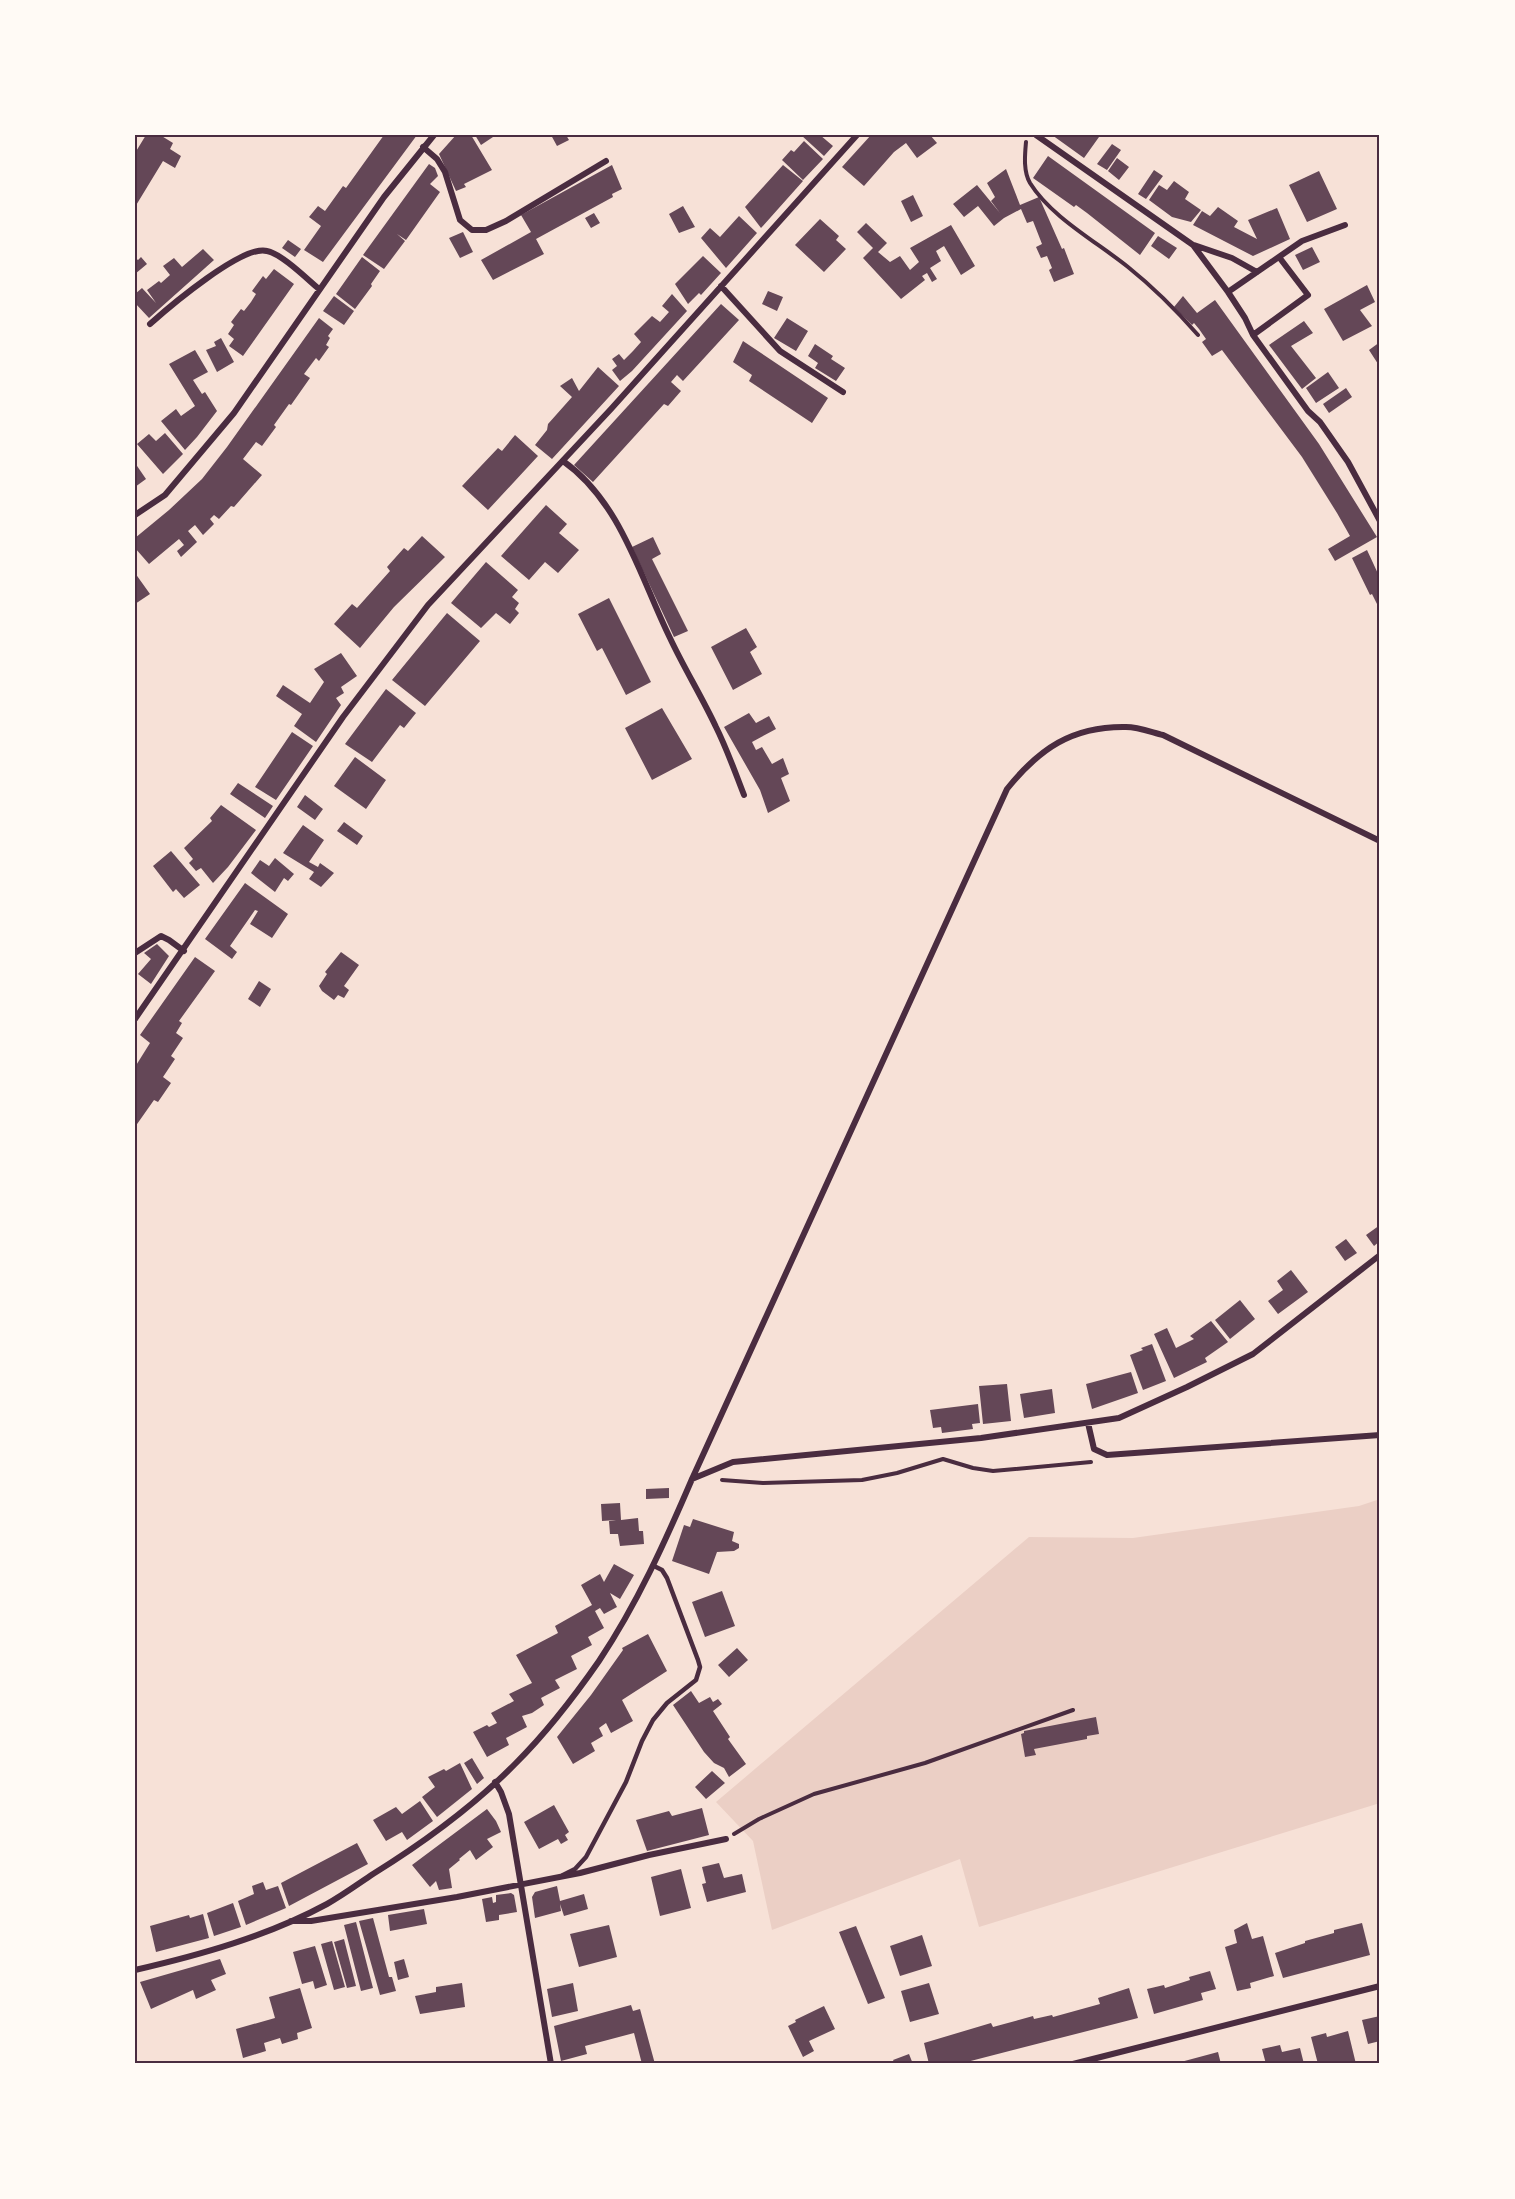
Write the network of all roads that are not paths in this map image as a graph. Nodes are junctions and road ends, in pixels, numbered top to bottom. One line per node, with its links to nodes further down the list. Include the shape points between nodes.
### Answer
1 (434, 135): 4 (street)
2 (857, 135): 10 (street)
3 (1036, 135): 7 (street)
4 (423, 147): 5 (street, via 445,172 460,220 472,231 506,221); 11 (street)
5 (606, 161)
6 (1345, 225): 8 (street, via 1302,241)
7 (1193, 245): 9 (street, via 1232,258); 12 (street)
8 (1279, 257): 9 (street); 14 (street, via 1308,295)
9 (1257, 272): 12 (street)
10 (721, 286): 15 (street, via 780,351); 16 (street)
11 (320, 289): 13 (street, via 266,250 251,252 180,297); 17 (street, via 234,413 165,495)
12 (1228, 292): 14 (street)
13 (150, 324)
14 (1253, 335): 18 (street, via 1348,462)
15 (843, 392)
16 (563, 460): 19 (street, via 593,490 630,545 670,638 717,727); 21 (street, via 421,615 343,717)
17 (135, 515)
18 (1380, 521)
19 (744, 795)
20 (1380, 842): 27 (street, via 1162,735 1128,726 1090,730 1052,744 1026,766 1007,789)
21 (184, 951): 22 (street, via 161,936); 23 (street)
22 (135, 953)
23 (135, 1019)
24 (1380, 1255): 25 (street, via 1252,1354 1119,1418)
25 (1088, 1423): 26 (street, via 1094,1449 1107,1455); 27 (street, via 941,1443 733,1462)
26 (1380, 1435)
27 (692, 1479): 28 (street)
28 (654, 1566): 29 (street, via 599,1660 565,1707); 31 (lane, via 667,1578 698,1660 699,1674 653,1720 586,1857 575,1869)
29 (495, 1782): 32 (street, via 509,1814); 33 (street, via 400,1857 328,1904)
30 (726, 1839): 31 (street)
31 (560, 1876): 32 (street)
32 (519, 1884): 33 (street, via 311,1922); 36 (street)
33 (290, 1921): 34 (street, via 175,1961)
34 (135, 1970)
35 (1380, 1986): 37 (street)
36 (551, 2064)
37 (1073, 2064)

